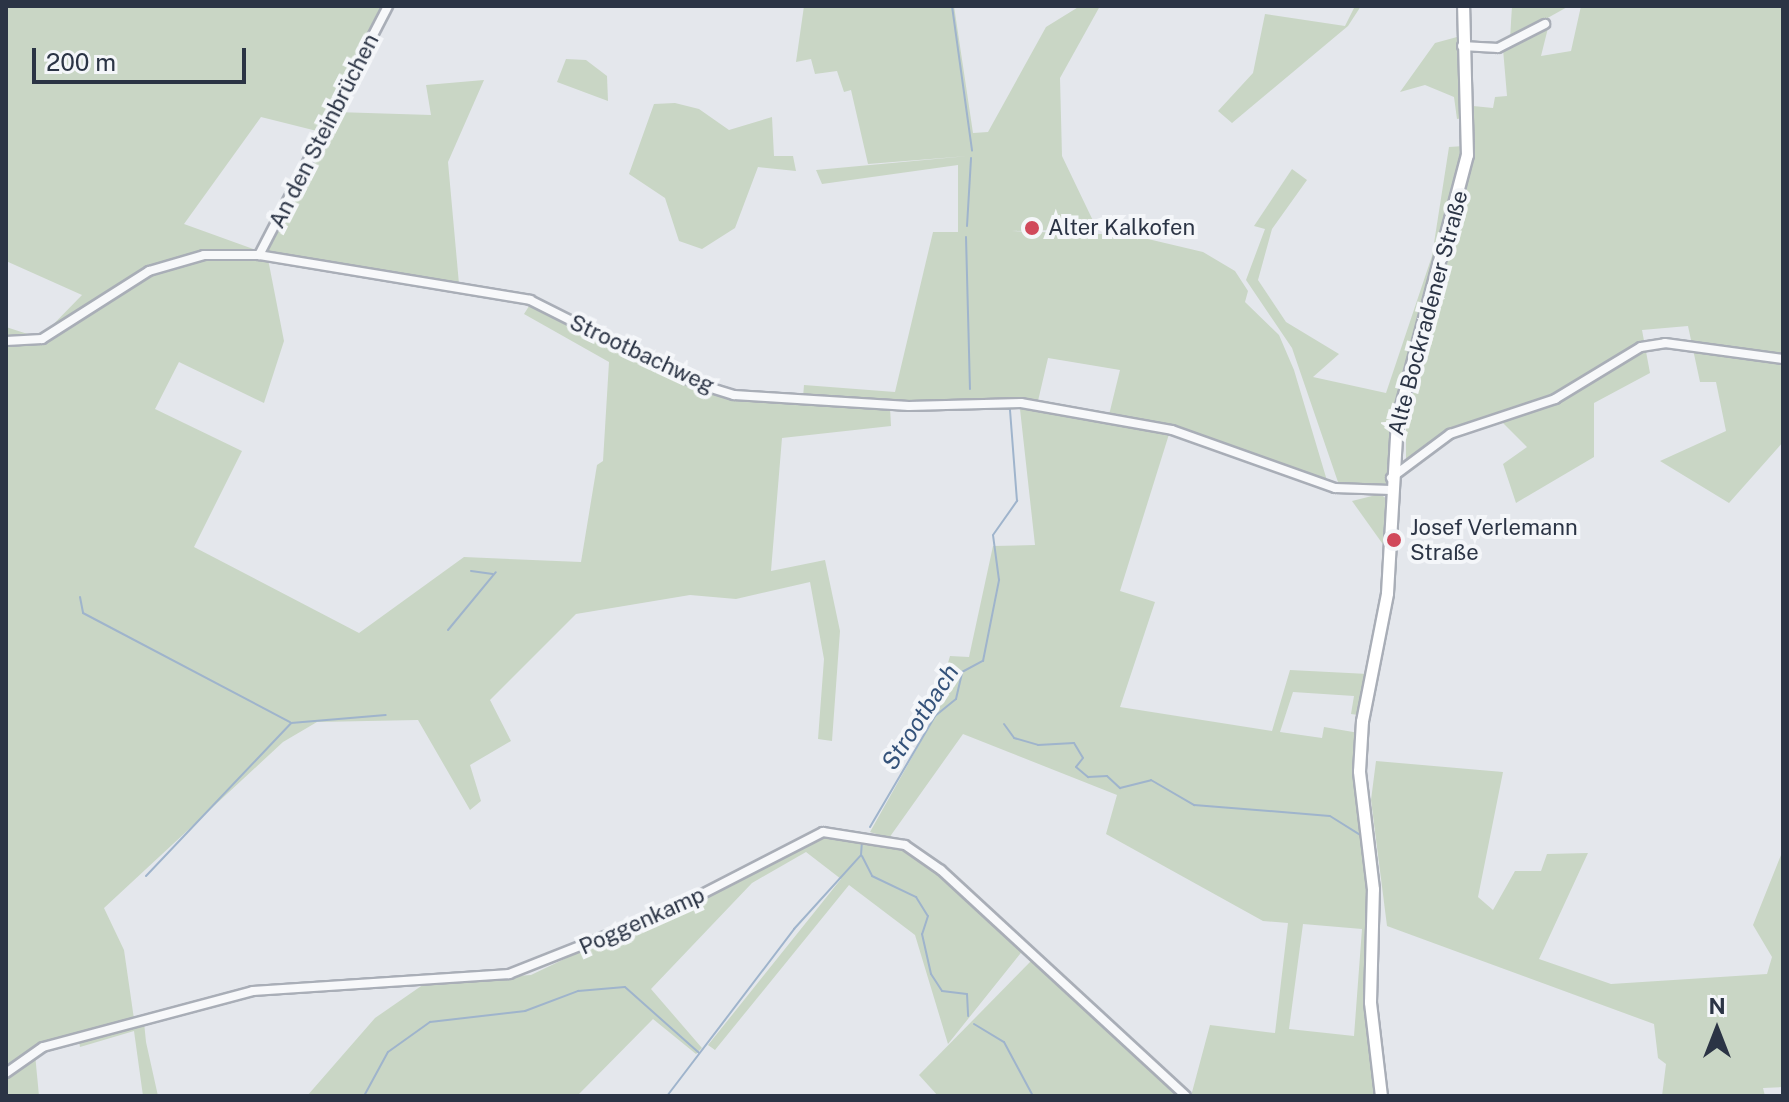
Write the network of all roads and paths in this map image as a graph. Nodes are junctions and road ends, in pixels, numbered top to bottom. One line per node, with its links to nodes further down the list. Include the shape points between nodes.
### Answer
1 (388, 6): 5 (street, An den Steinbrüchen)
2 (1463, 6): 4 (street, Alte Bockradener Straße)
3 (1545, 24): 4 (street, via 1498,48)
4 (1462, 46): 8 (street, Alte Bockradener Straße, via 1468,129 1462,184 1403,398)
5 (259, 255): 6 (street, Strootbachweg, via 204,255 149,271 42,339); 8 (street, Strootbachweg, via 530,300 695,383 734,395 922,407 1021,403 1172,430 1335,488)
6 (6, 341)
7 (1783, 359): 8 (street, via 1665,343 1641,347 1555,399 1450,434)
8 (1390, 484): 11 (street, Alte Bockradener Straße, via 1387,593 1359,771 1373,889 1370,1002)
9 (6, 1073): 10 (street, Poggenkamp, via 43,1047 253,991 523,970 671,910 823,832 905,845 941,870)
10 (1186, 1096)
11 (1381, 1096)

